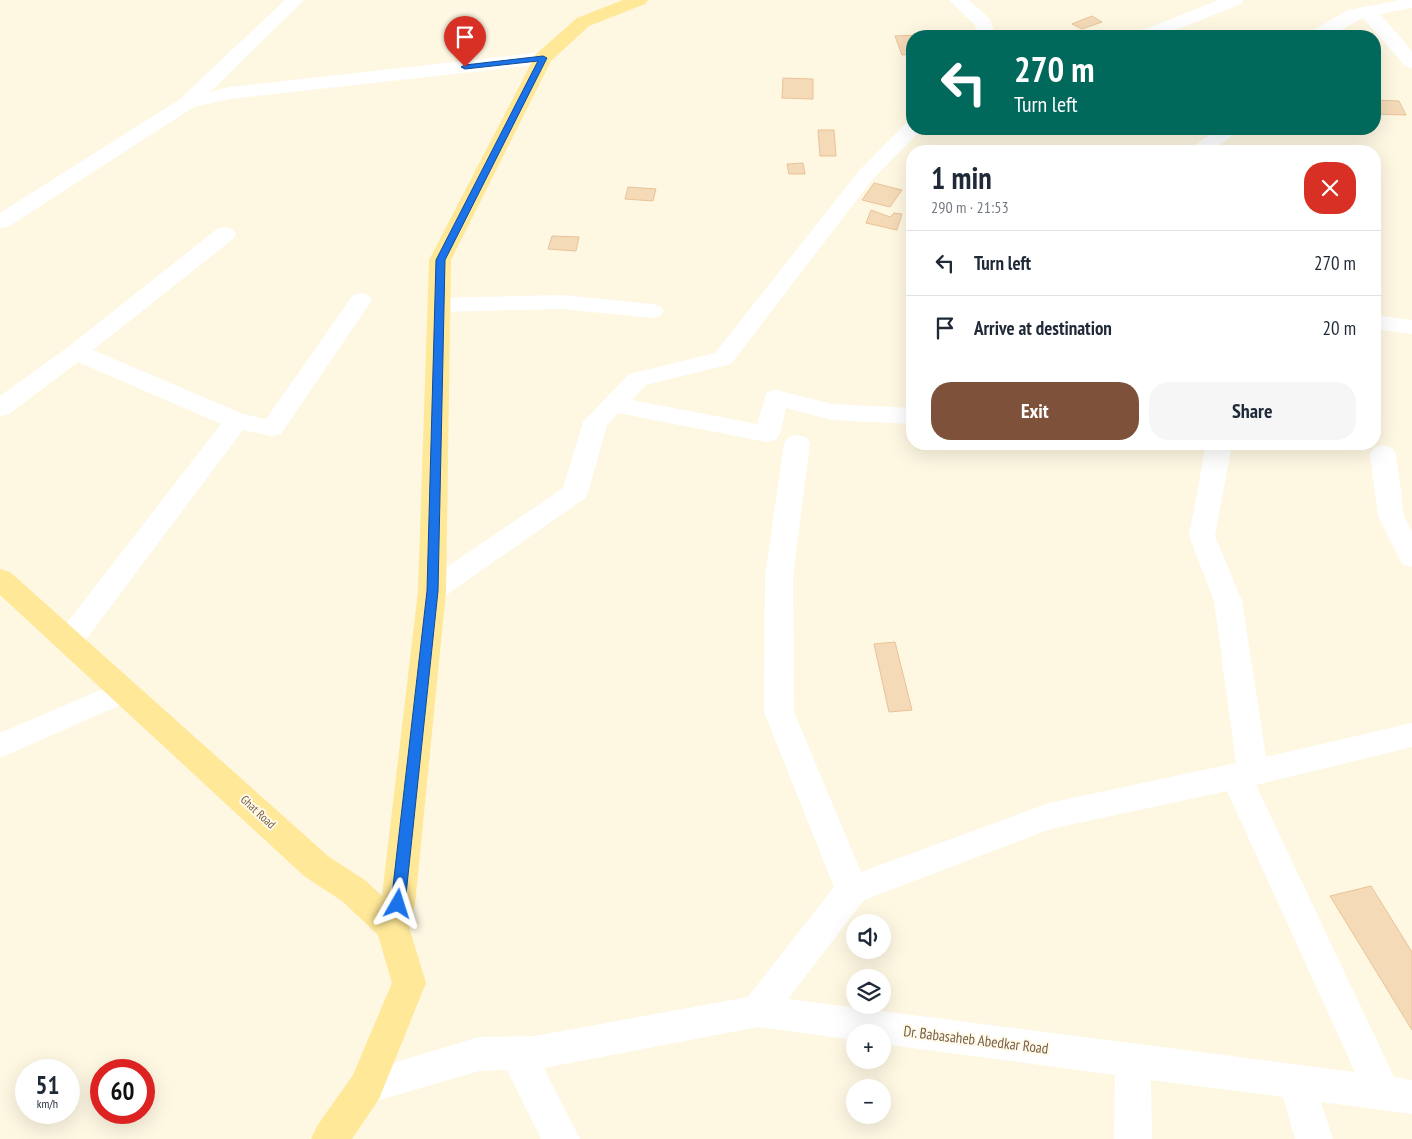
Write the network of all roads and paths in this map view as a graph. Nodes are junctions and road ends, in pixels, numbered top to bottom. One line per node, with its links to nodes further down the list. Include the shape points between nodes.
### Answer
1 (295, 0): 12 (street)
2 (639, 0): 10 (main road, via 582,15)
3 (958, 0): 7 (street, via 984,23)
4 (1235, 0): 8 (street)
5 (1412, 3): 6 (street)
6 (1377, 6): 9 (street, via 1354,14); 11 (street)
7 (985, 30)
8 (1160, 30)
9 (1327, 30)
10 (543, 58): 12 (street, via 230,93); 19 (main road, via 440,260)
11 (1412, 62)
12 (187, 103): 16 (street)
13 (906, 134): 24 (street, via 866,176 723,359 638,379)
14 (1223, 135): 15 (street)
15 (1208, 145)
16 (0, 222)
17 (225, 234): 23 (street)
18 (361, 300): 27 (street, via 272,428)
19 (439, 305): 20 (street, via 562,302); 33 (main road)
20 (652, 311)
21 (1381, 323): 22 (street)
22 (1412, 327)
23 (76, 352): 25 (street); 27 (street)
24 (613, 404): 26 (street, via 767,434 776,398 832,412); 33 (street, via 595,422 575,493)
25 (0, 408)
26 (906, 416)
27 (237, 421): 34 (street)
28 (797, 444): 39 (street, via 778,577 779,712)
29 (1218, 450): 38 (street, via 1202,536 1228,601)
30 (1383, 454): 31 (street, via 1391,516)
31 (1412, 557)
32 (1, 580): 34 (main road, Ghat Road)
33 (432, 591): 40 (main road, via 398,904)
34 (69, 642): 35 (main road, Ghat Road)
35 (124, 691): 37 (street); 40 (main road, Ghat Road, via 316,866 354,891)
36 (1412, 735): 38 (street)
37 (0, 746)
38 (1244, 774): 39 (street, via 1049,816); 46 (street)
39 (852, 890): 41 (street)
40 (392, 927): 45 (main road, Ghat Road, via 409,983)
41 (758, 1011): 42 (street, Dr. Babasaheb Abedkar Road, via 535,1053); 43 (street, Dr. Babasaheb Abedkar Road)
42 (517, 1053): 45 (street, Dr. Babasaheb Abedkar Road, via 478,1054); 48 (street)
43 (1133, 1060): 44 (street, Dr. Babasaheb Abedkar Road); 49 (street)
44 (1296, 1081): 46 (street, Dr. Babasaheb Abedkar Road); 50 (street)
45 (366, 1087): 47 (main road, Ghat Road)
46 (1398, 1095)
47 (330, 1139)
48 (561, 1139)
49 (1133, 1139)
50 (1314, 1139)

